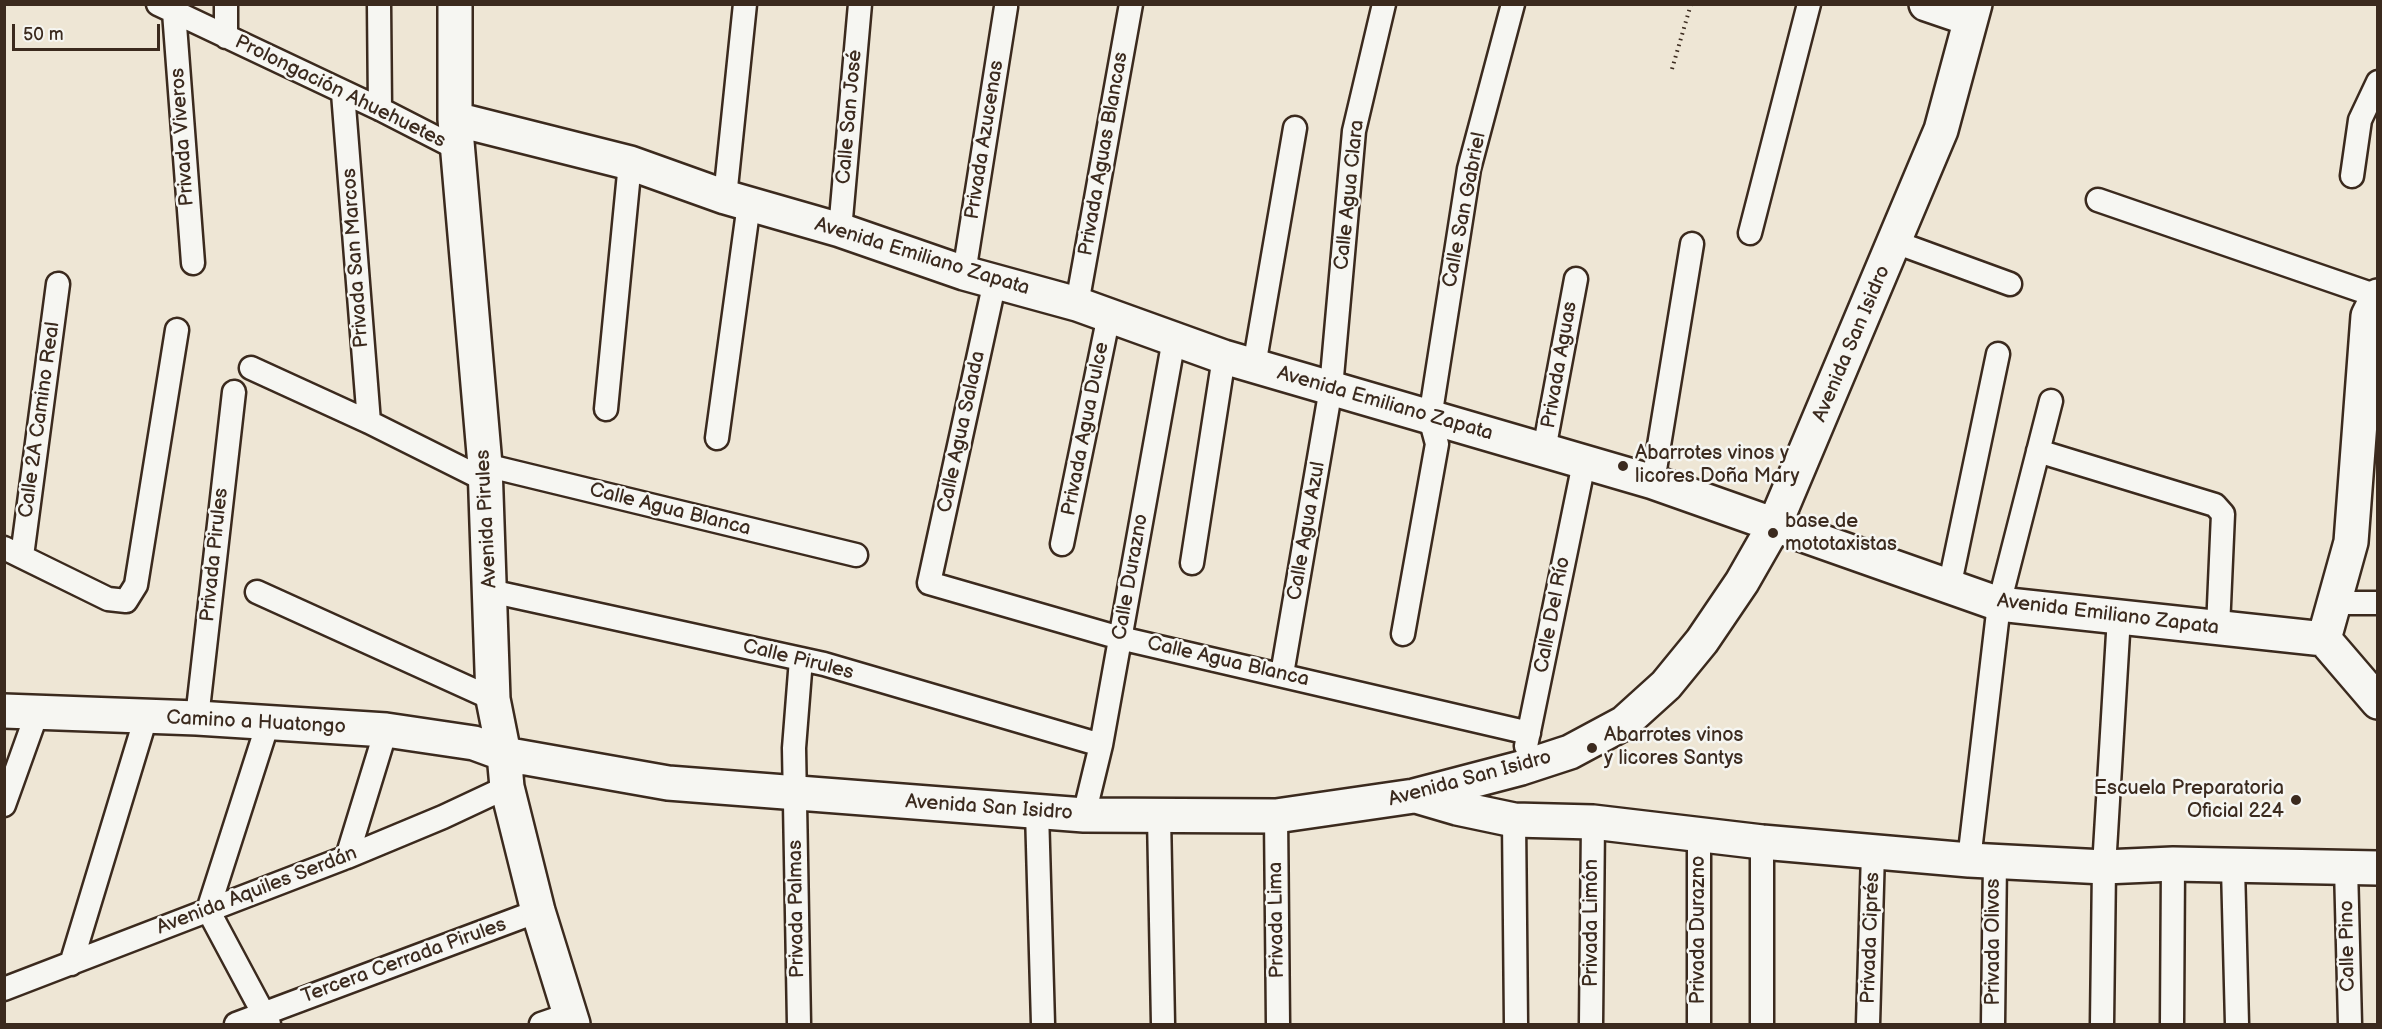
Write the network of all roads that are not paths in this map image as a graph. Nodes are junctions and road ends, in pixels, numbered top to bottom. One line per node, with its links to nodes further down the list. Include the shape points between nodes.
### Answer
1 (226, 4): 14 (street)
2 (379, 4): 17 (street)
3 (454, 4): 19 (main road, Avenida Pirules)
4 (745, 4): 22 (street)
5 (860, 4): 24 (street, Calle San José)
6 (1131, 4): 35 (street, Privada Aguas Blancas)
7 (1384, 4): 42 (street, Calle Agua Clara, via 1354,131)
8 (1513, 4): 46 (street, Calle San Gabriel, via 1469,169)
9 (1809, 4): 25 (street)
10 (1926, 4): 13 (main road)
11 (1006, 7): 29 (street, Privada Azucenas)
12 (166, 8): 14 (street, Prolongación Ahuehuetes); 28 (street, Privada Viveros)
13 (1973, 12): 26 (main road, Avenida San Isidro, via 1941,130)
14 (226, 37): 16 (street, Prolongación Ahuehuetes)
15 (2378, 82): 21 (street, via 2360,120)
16 (343, 93): 17 (street, Prolongación Ahuehuetes); 47 (street, Privada San Marcos)
17 (380, 109): 19 (street, Prolongación Ahuehuetes)
18 (1295, 128): 40 (street)
19 (457, 134): 20 (main road, Avenida Emiliano Zapata); 53 (main road, Avenida Pirules)
20 (630, 163): 22 (main road, Avenida Emiliano Zapata); 45 (street)
21 (2352, 176)
22 (737, 200): 24 (main road, Avenida Emiliano Zapata); 48 (street)
23 (2098, 200): 34 (street)
24 (840, 230): 29 (main road, Avenida Emiliano Zapata)
25 (1750, 233)
26 (1895, 242): 33 (street); 55 (main road, Avenida San Isidro)
27 (1692, 244): 54 (street)
28 (193, 263)
29 (964, 273): 31 (main road, Avenida Emiliano Zapata)
30 (1576, 279): 50 (street, Privada Aguas)
31 (995, 281): 35 (main road, Avenida Emiliano Zapata); 60 (street, Calle Agua Salada)
32 (58, 284): 57 (street, Calle 2A Camino Real)
33 (2010, 284)
34 (2377, 296): 49 (main road, via 2368,316)
35 (1077, 304): 36 (main road, Avenida Emiliano Zapata)
36 (1109, 315): 38 (main road, Avenida Emiliano Zapata); 56 (street, Privada Agua Dulce)
37 (177, 330): 57 (street, via 136,585 126,601 108,599)
38 (1174, 339): 40 (main road, Avenida Emiliano Zapata); 70 (street, Calle Durazno)
39 (1998, 354): 61 (street)
40 (1239, 362): 42 (main road, Avenida Emiliano Zapata); 59 (street)
41 (251, 368): 47 (street, Calle Agua Blanca)
42 (1331, 388): 46 (main road, Avenida Emiliano Zapata); 73 (street, Calle Agua Azul)
43 (234, 392): 79 (street, Privada Pirules)
44 (2051, 401): 51 (street, Privada Olivos)
45 (606, 410)
46 (1430, 418): 50 (main road, Avenida Emiliano Zapata); 69 (street, via 1437,444)
47 (369, 422): 53 (street, Calle Agua Blanca)
48 (717, 438)
49 (2368, 445): 64 (main road, via 2351,542)
50 (1544, 450): 52 (main road, Avenida Emiliano Zapata)
51 (2038, 451): 66 (street, Privada Olivos); 68 (street, via 2215,505 2223,514)
52 (1584, 463): 54 (main road, Avenida Emiliano Zapata); 82 (street, Calle Del Río)
53 (485, 473): 58 (street, Calle Agua Blanca); 62 (main road, Avenida Pirules)
54 (1653, 482): 55 (main road, Avenida Emiliano Zapata)
55 (1774, 526): 61 (main road, Avenida Emiliano Zapata); 85 (main road, Avenida San Isidro, via 1702,641 1666,685 1624,723 1570,752)
56 (1062, 544)
57 (13, 552)
58 (856, 555)
59 (1192, 563)
60 (929, 583): 70 (street, Calle Agua Blanca)
61 (1949, 588): 66 (main road, Avenida Emiliano Zapata)
62 (490, 591): 72 (street, Calle Pirules); 74 (main road, Avenida Pirules)
63 (257, 592): 74 (street)
64 (2334, 603): 65 (street); 71 (main road)
65 (2378, 603)
66 (1999, 604): 67 (main road, Avenida Emiliano Zapata); 100 (street, Privada Olivos)
67 (2119, 617): 68 (main road, Avenida Emiliano Zapata); 102 (street)
68 (2218, 627): 71 (main road, Avenida Emiliano Zapata)
69 (1403, 634)
70 (1120, 638): 73 (street, Calle Agua Blanca); 83 (street, Calle Durazno)
71 (2324, 639): 75 (main road)
72 (801, 659): 83 (street, Calle Pirules); 87 (street, Privada Palmas, via 794,721)
73 (1282, 674): 82 (street, Calle Agua Blanca)
74 (492, 699): 84 (main road, Avenida Pirules)
75 (2378, 702)
76 (4, 711): 77 (main road, Camino a Huatongo)
77 (37, 713): 78 (main road, Camino a Huatongo); 89 (street)
78 (146, 717): 79 (main road, Camino a Huatongo); 107 (street)
79 (197, 718): 80 (main road, Camino a Huatongo)
80 (268, 723): 81 (main road, Camino a Huatongo); 105 (street)
81 (386, 730): 84 (main road, Camino a Huatongo, via 474,743); 99 (street)
82 (1529, 733): 85 (street, Calle Del Río)
83 (1101, 745): 91 (street, Calle Durazno)
84 (504, 754): 86 (main road, Avenida Pirules); 87 (main road, Avenida San Isidro, via 668,783)
85 (1521, 768): 88 (main road, Avenida San Isidro)
86 (507, 787): 99 (street, Avenida Aquiles Serdán); 106 (main road, Avenida Pirules)
87 (796, 794): 90 (main road, Avenida San Isidro); 112 (street, Privada Palmas)
88 (1414, 795): 93 (main road, Avenida San Isidro); 94 (main road)
89 (4, 805)
90 (1037, 811): 91 (main road, Avenida San Isidro); 113 (street)
91 (1084, 815): 92 (main road, Avenida San Isidro)
92 (1160, 816): 93 (main road, Avenida San Isidro); 114 (street)
93 (1276, 816): 115 (street, Privada Lima)
94 (1514, 820): 95 (main road); 116 (street)
95 (1593, 822): 96 (main road); 117 (street, Privada Limón)
96 (1699, 835): 97 (main road); 118 (street, Privada Durazno)
97 (1762, 842): 98 (main road); 119 (street)
98 (1873, 852): 100 (main road); 120 (street, Privada Ciprés)
99 (347, 857): 105 (street, Avenida Aquiles Serdán)
100 (1982, 860): 102 (main road); 121 (street, Privada Olivos)
101 (2173, 864): 102 (main road); 103 (main road); 123 (street)
102 (2104, 867): 122 (street)
103 (2233, 867): 104 (main road); 124 (street)
104 (2362, 868): 125 (street, Calle Pino)
105 (208, 910): 107 (street, Avenida Aquiles Serdán); 109 (street)
106 (538, 912): 109 (street, Tercera Cerrada Pirules); 110 (main road, Avenida Pirules)
107 (72, 964): 108 (street, Avenida Aquiles Serdán)
108 (4, 989)
109 (266, 1019): 111 (street, Tercera Cerrada Pirules)
110 (561, 1021)
111 (236, 1024)
112 (799, 1024)
113 (1043, 1024)
114 (1163, 1024)
115 (1278, 1024)
116 (1516, 1024)
117 (1591, 1024)
118 (1699, 1024)
119 (1762, 1024)
120 (1868, 1024)
121 (1993, 1024)
122 (2102, 1024)
123 (2172, 1024)
124 (2237, 1024)
125 (2350, 1024)

